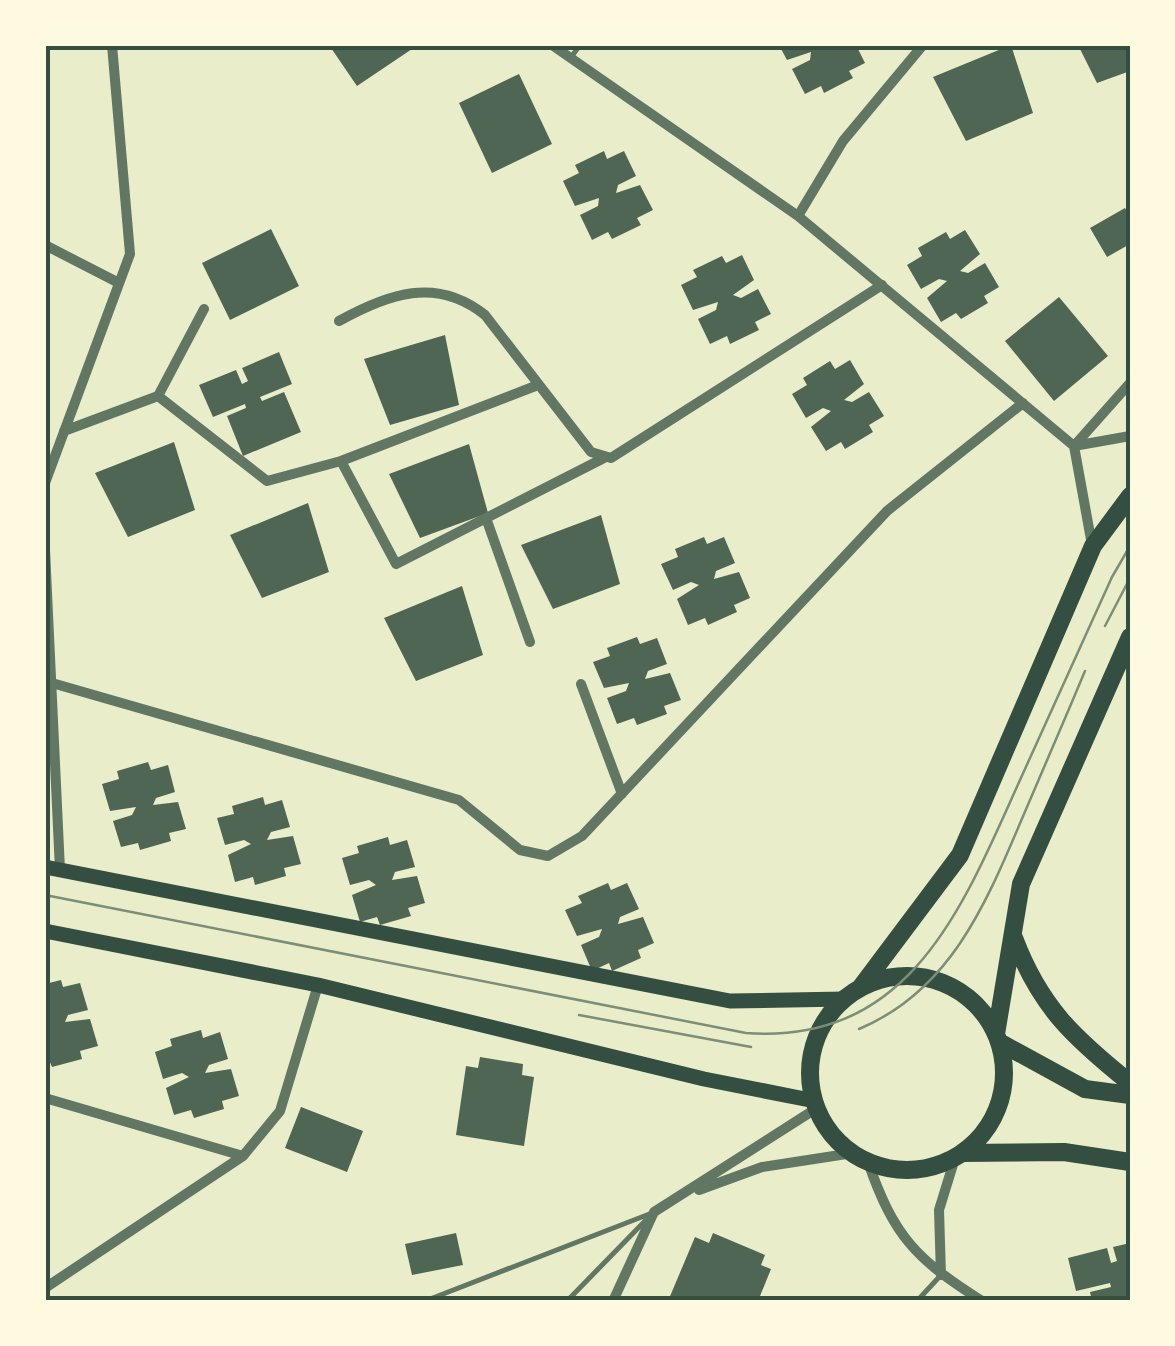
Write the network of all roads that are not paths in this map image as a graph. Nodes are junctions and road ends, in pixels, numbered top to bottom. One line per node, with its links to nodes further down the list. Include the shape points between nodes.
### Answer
1 (112, 45): 8 (street, via 130,254)
2 (552, 45): 5 (street)
3 (580, 45): 5 (lane)
4 (923, 45): 6 (street, via 842,141)
5 (572, 56): 6 (street)
6 (798, 216): 9 (street)
7 (45, 245): 8 (street)
8 (119, 283): 16 (street)
9 (882, 286): 15 (street); 19 (street, via 618,456)
10 (204, 309): 14 (street)
11 (338, 321): 13 (street, via 402,293 450,295 485,315)
12 (1130, 383): 18 (street)
13 (538, 385): 19 (street, via 591,452); 20 (street)
14 (158, 396): 16 (street); 20 (street, via 266,481)
15 (1023, 403): 18 (street); 32 (street, via 888,511)
16 (64, 431): 21 (street)
17 (1130, 436): 18 (street)
18 (1074, 446): 24 (street)
19 (604, 458): 23 (street)
20 (341, 461): 23 (street, via 396,564)
21 (45, 484)
22 (1130, 496): 24 (main road)
23 (486, 518): 28 (street)
24 (1092, 546): 37 (main road, via 960,855)
25 (45, 550): 27 (street)
26 (1130, 637): 35 (main road, via 1021,884)
27 (48, 640): 29 (street)
28 (530, 642)
29 (52, 683): 31 (street); 32 (street, via 460,800 520,850 538,856 575,843)
30 (581, 684): 32 (street)
31 (50, 732): 33 (street)
32 (622, 794)
33 (52, 869): 37 (main road, via 730,1001)
34 (45, 931): 36 (main road)
35 (1013, 934): 38 (main road); 39 (main road, via 1052,1012)
36 (318, 985): 42 (main road); 44 (street, via 280,1111)
37 (852, 994): 38 (main road, via 893,977 943,983 976,1004); 42 (main road, via 815,1043 810,1078)
38 (997, 1038): 40 (main road, via 1085,1089); 43 (main road, via 1004,1068 1000,1104 982,1135)
39 (1130, 1083)
40 (1130, 1095)
41 (45, 1098): 44 (street)
42 (816, 1104): 45 (main road, via 828,1128); 47 (street)
43 (959, 1155): 45 (main road, via 903,1170); 46 (main road, via 1064,1152); 48 (street, via 939,1210)
44 (243, 1156): 49 (street)
45 (861, 1158): 47 (street, via 762,1167); 48 (street, via 898,1234)
46 (1130, 1162)
47 (654, 1212): 50 (lane); 51 (lane); 52 (street)
48 (940, 1274): 53 (lane); 54 (street)
49 (45, 1288)
50 (425, 1301)
51 (567, 1301)
52 (613, 1301)
53 (917, 1301)
54 (982, 1301)

